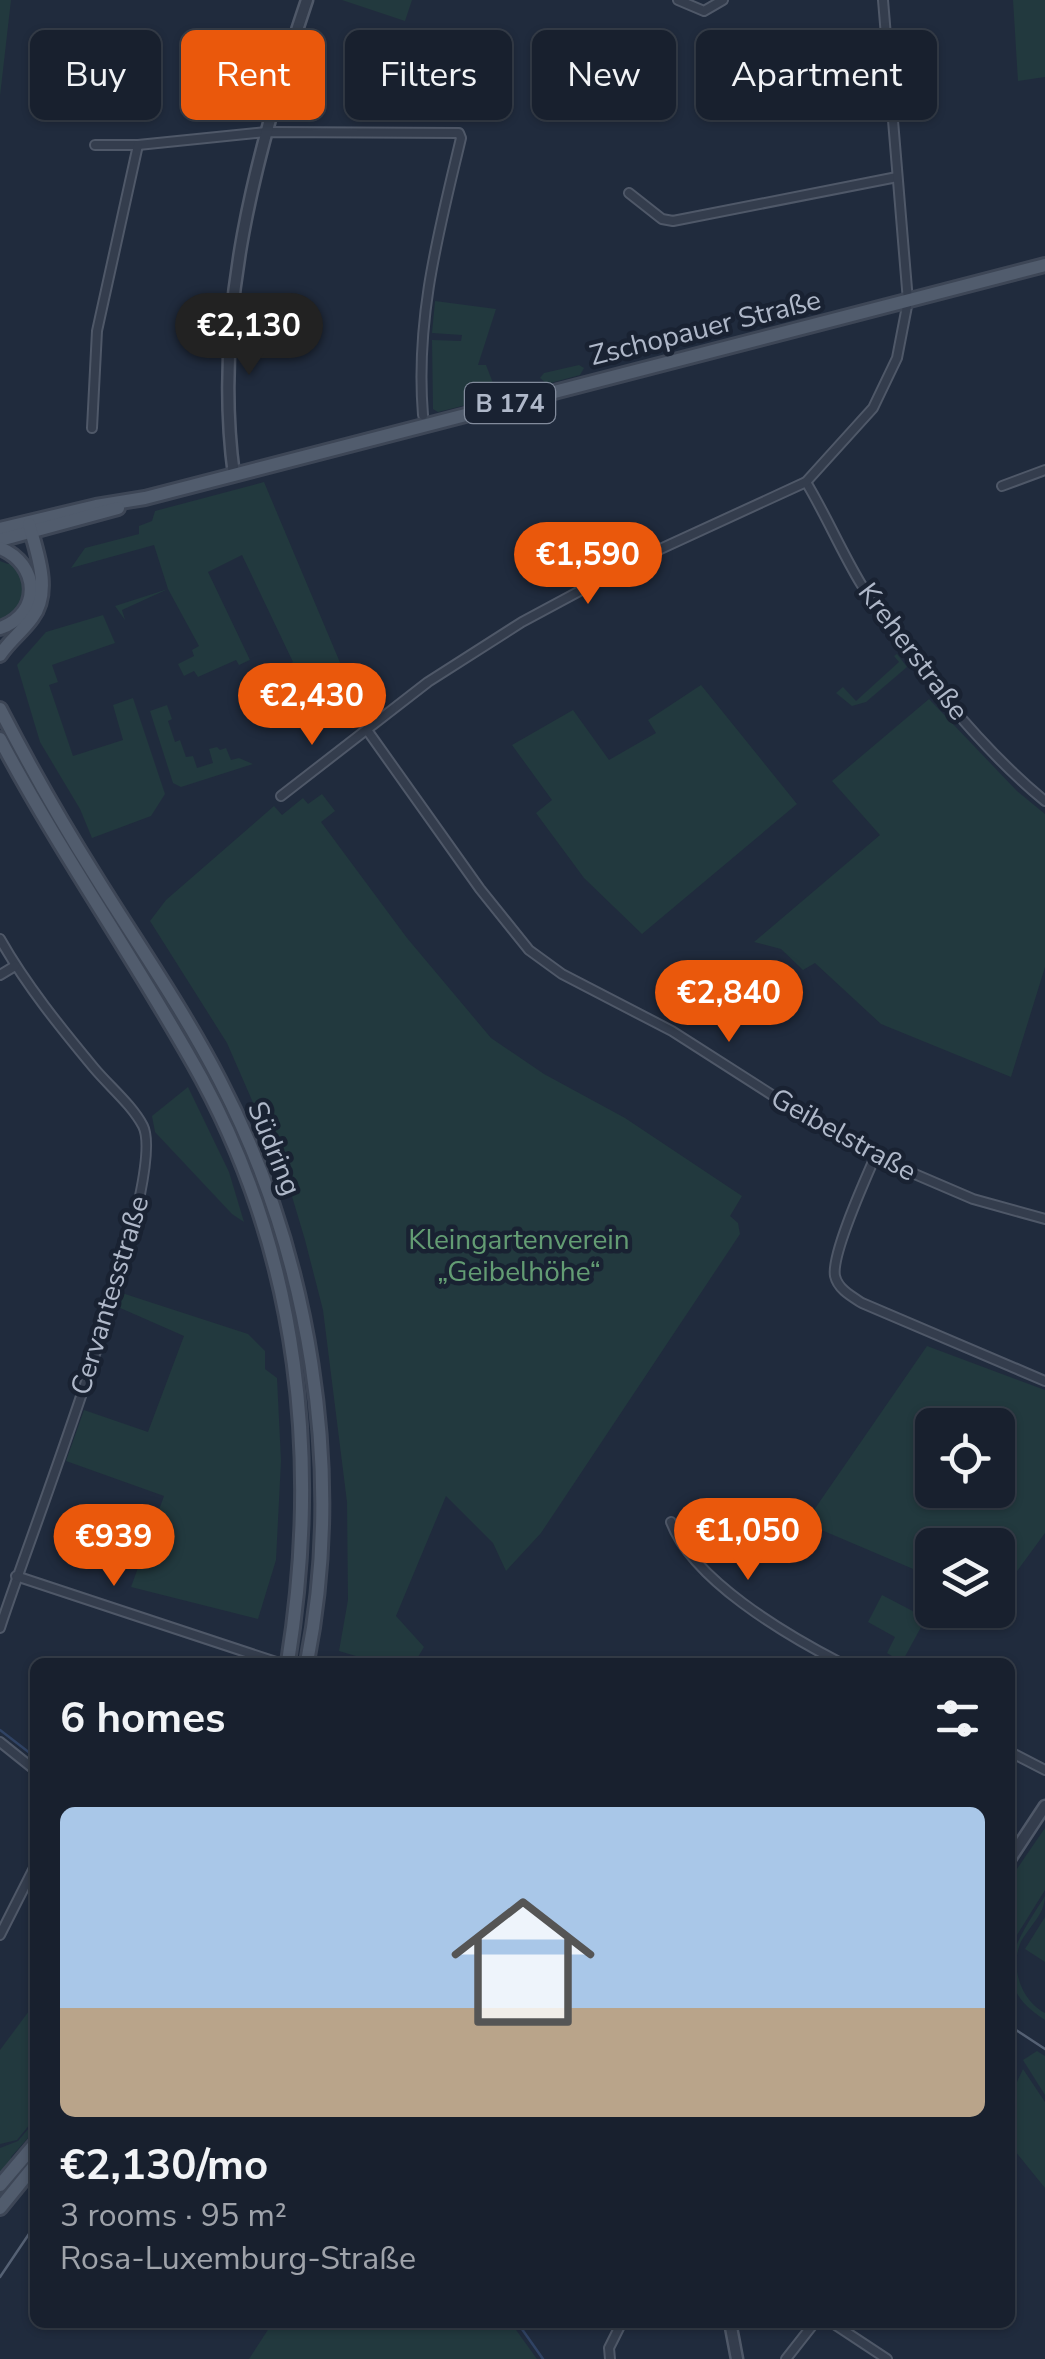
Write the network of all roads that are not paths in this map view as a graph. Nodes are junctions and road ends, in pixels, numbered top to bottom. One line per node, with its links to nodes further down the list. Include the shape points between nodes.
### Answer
1 (308, 0): 5 (street)
2 (678, 0): 3 (street, via 704,11)
3 (723, 0)
4 (883, 0): 8 (street)
5 (266, 132): 7 (street); 12 (street, via 460,134 424,304); 15 (street, via 236,283 229,388)
6 (95, 145): 7 (street)
7 (138, 145): 13 (street, via 97,331)
8 (896, 177): 9 (street, via 673,221); 11 (street)
9 (630, 193)
10 (1045, 266): 11 (main road, Zschopauer Straße / B 174)
11 (908, 301): 15 (main road, Zschopauer Straße / B 174); 16 (street, via 896,358 874,408)
12 (423, 415)
13 (92, 428)
14 (1045, 470): 17 (street)
15 (234, 475): 18 (main road, Zschopauer Straße / B 174, via 102,514)
16 (806, 482): 25 (street, via 522,622); 29 (street, Kreherstraße, via 883,617 948,700)
17 (1002, 486)
18 (30, 527): 19 (main road, Zschopauer Straße / B 174); 20 (main road, Zschopauer Straße / B 174); 23 (main road, via 41,601)
19 (0, 529)
20 (0, 540)
21 (0, 548): 22 (main road, via 20,561 32,585 25,611)
22 (0, 628)
23 (0, 655)
24 (0, 710): 41 (main road, Südring, via 220,1082 273,1207 304,1324 317,1418 320,1555)
25 (366, 730): 28 (street); 33 (street, Geibelstraße, via 528,950)
26 (0, 739): 27 (main road, Südring)
27 (5, 752): 40 (main road, Südring, via 203,1081 264,1230 291,1336 303,1434 301,1565)
28 (281, 796)
29 (1045, 801)
30 (0, 939): 31 (street, Cervantesstraße)
31 (15, 966): 32 (street); 37 (street, Cervantesstraße, via 144,1128 146,1166 110,1308)
32 (0, 975)
33 (875, 1157): 34 (street, Geibelstraße, via 973,1199); 35 (street, via 834,1261 835,1280 862,1302)
34 (1045, 1219)
35 (1045, 1382)
36 (672, 1522): 42 (street, via 716,1580)
37 (16, 1576): 38 (street, Cervantesstraße); 39 (street)
38 (0, 1628)
39 (264, 1658)
40 (289, 1658)
41 (307, 1658)
42 (832, 1658)
43 (0, 1742): 45 (street)
44 (1015, 1755): 46 (street)
45 (30, 1766)
46 (1045, 1770)
47 (1045, 1806): 48 (street)
48 (1015, 1851)
49 (30, 1876): 50 (street)
50 (0, 1935)
51 (30, 2150): 53 (main road)
52 (30, 2172): 54 (main road)
53 (0, 2185)
54 (0, 2208)
55 (619, 2328): 59 (street)
56 (731, 2328): 60 (street)
57 (810, 2328): 61 (street)
58 (840, 2328): 62 (street)
59 (610, 2359)
60 (737, 2359)
61 (786, 2359)
62 (887, 2359)

